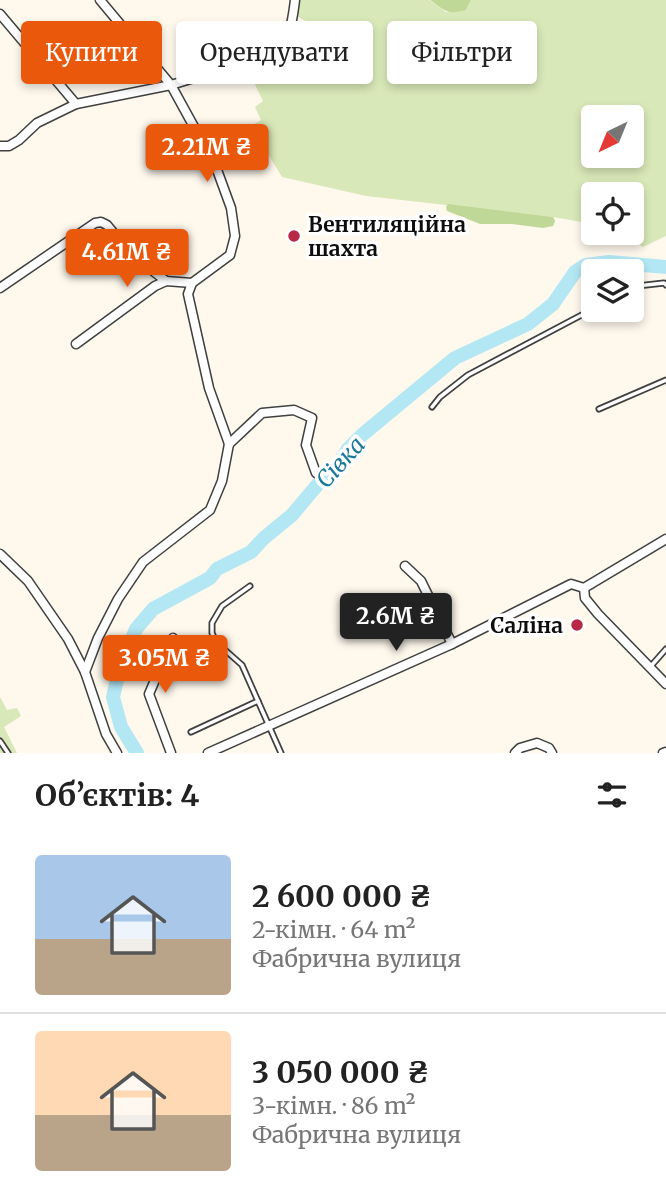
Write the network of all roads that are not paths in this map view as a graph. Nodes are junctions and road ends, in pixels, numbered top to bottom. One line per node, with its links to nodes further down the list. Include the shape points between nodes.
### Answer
1 (100, 0): 6 (street)
2 (295, 0): 4 (street)
3 (0, 14): 7 (street)
4 (292, 21)
5 (176, 83): 6 (street)
6 (171, 85): 7 (street); 10 (street, via 216,167 231,208 234,236 230,255)
7 (76, 104): 8 (street, via 37,123 9,146)
8 (0, 146)
9 (166, 281): 10 (street); 13 (street, via 131,254 101,222); 15 (street)
10 (192, 283): 19 (street, via 188,295 209,388)
11 (644, 285): 12 (lane)
12 (666, 285)
13 (0, 288)
14 (581, 315): 17 (lane, via 468,375)
15 (76, 344)
16 (666, 380): 18 (lane)
17 (432, 407)
18 (599, 409)
19 (229, 444): 20 (street, via 262,413 294,410 312,418 306,445); 30 (street, via 222,481 210,510 143,562 118,599)
20 (316, 473)
21 (666, 539): 25 (street)
22 (0, 554): 30 (street, via 28,581)
23 (405, 565): 27 (street, via 421,582)
24 (250, 586): 32 (lane, via 222,606 212,633 242,665)
25 (584, 588): 27 (street, via 571,584); 29 (street, via 585,598 598,614)
26 (173, 638): 38 (street, via 149,694)
27 (452, 644): 33 (street)
28 (666, 649): 29 (lane)
29 (650, 668): 31 (street)
30 (85, 672): 37 (street)
31 (666, 684)
32 (258, 701): 33 (lane); 34 (lane)
33 (269, 726): 39 (street); 40 (lane)
34 (191, 732)
35 (0, 741): 36 (lane)
36 (8, 753)
37 (117, 753)
38 (171, 753)
39 (208, 753)
40 (281, 753)
41 (515, 753): 42 (street, via 537,743)
42 (552, 753)

